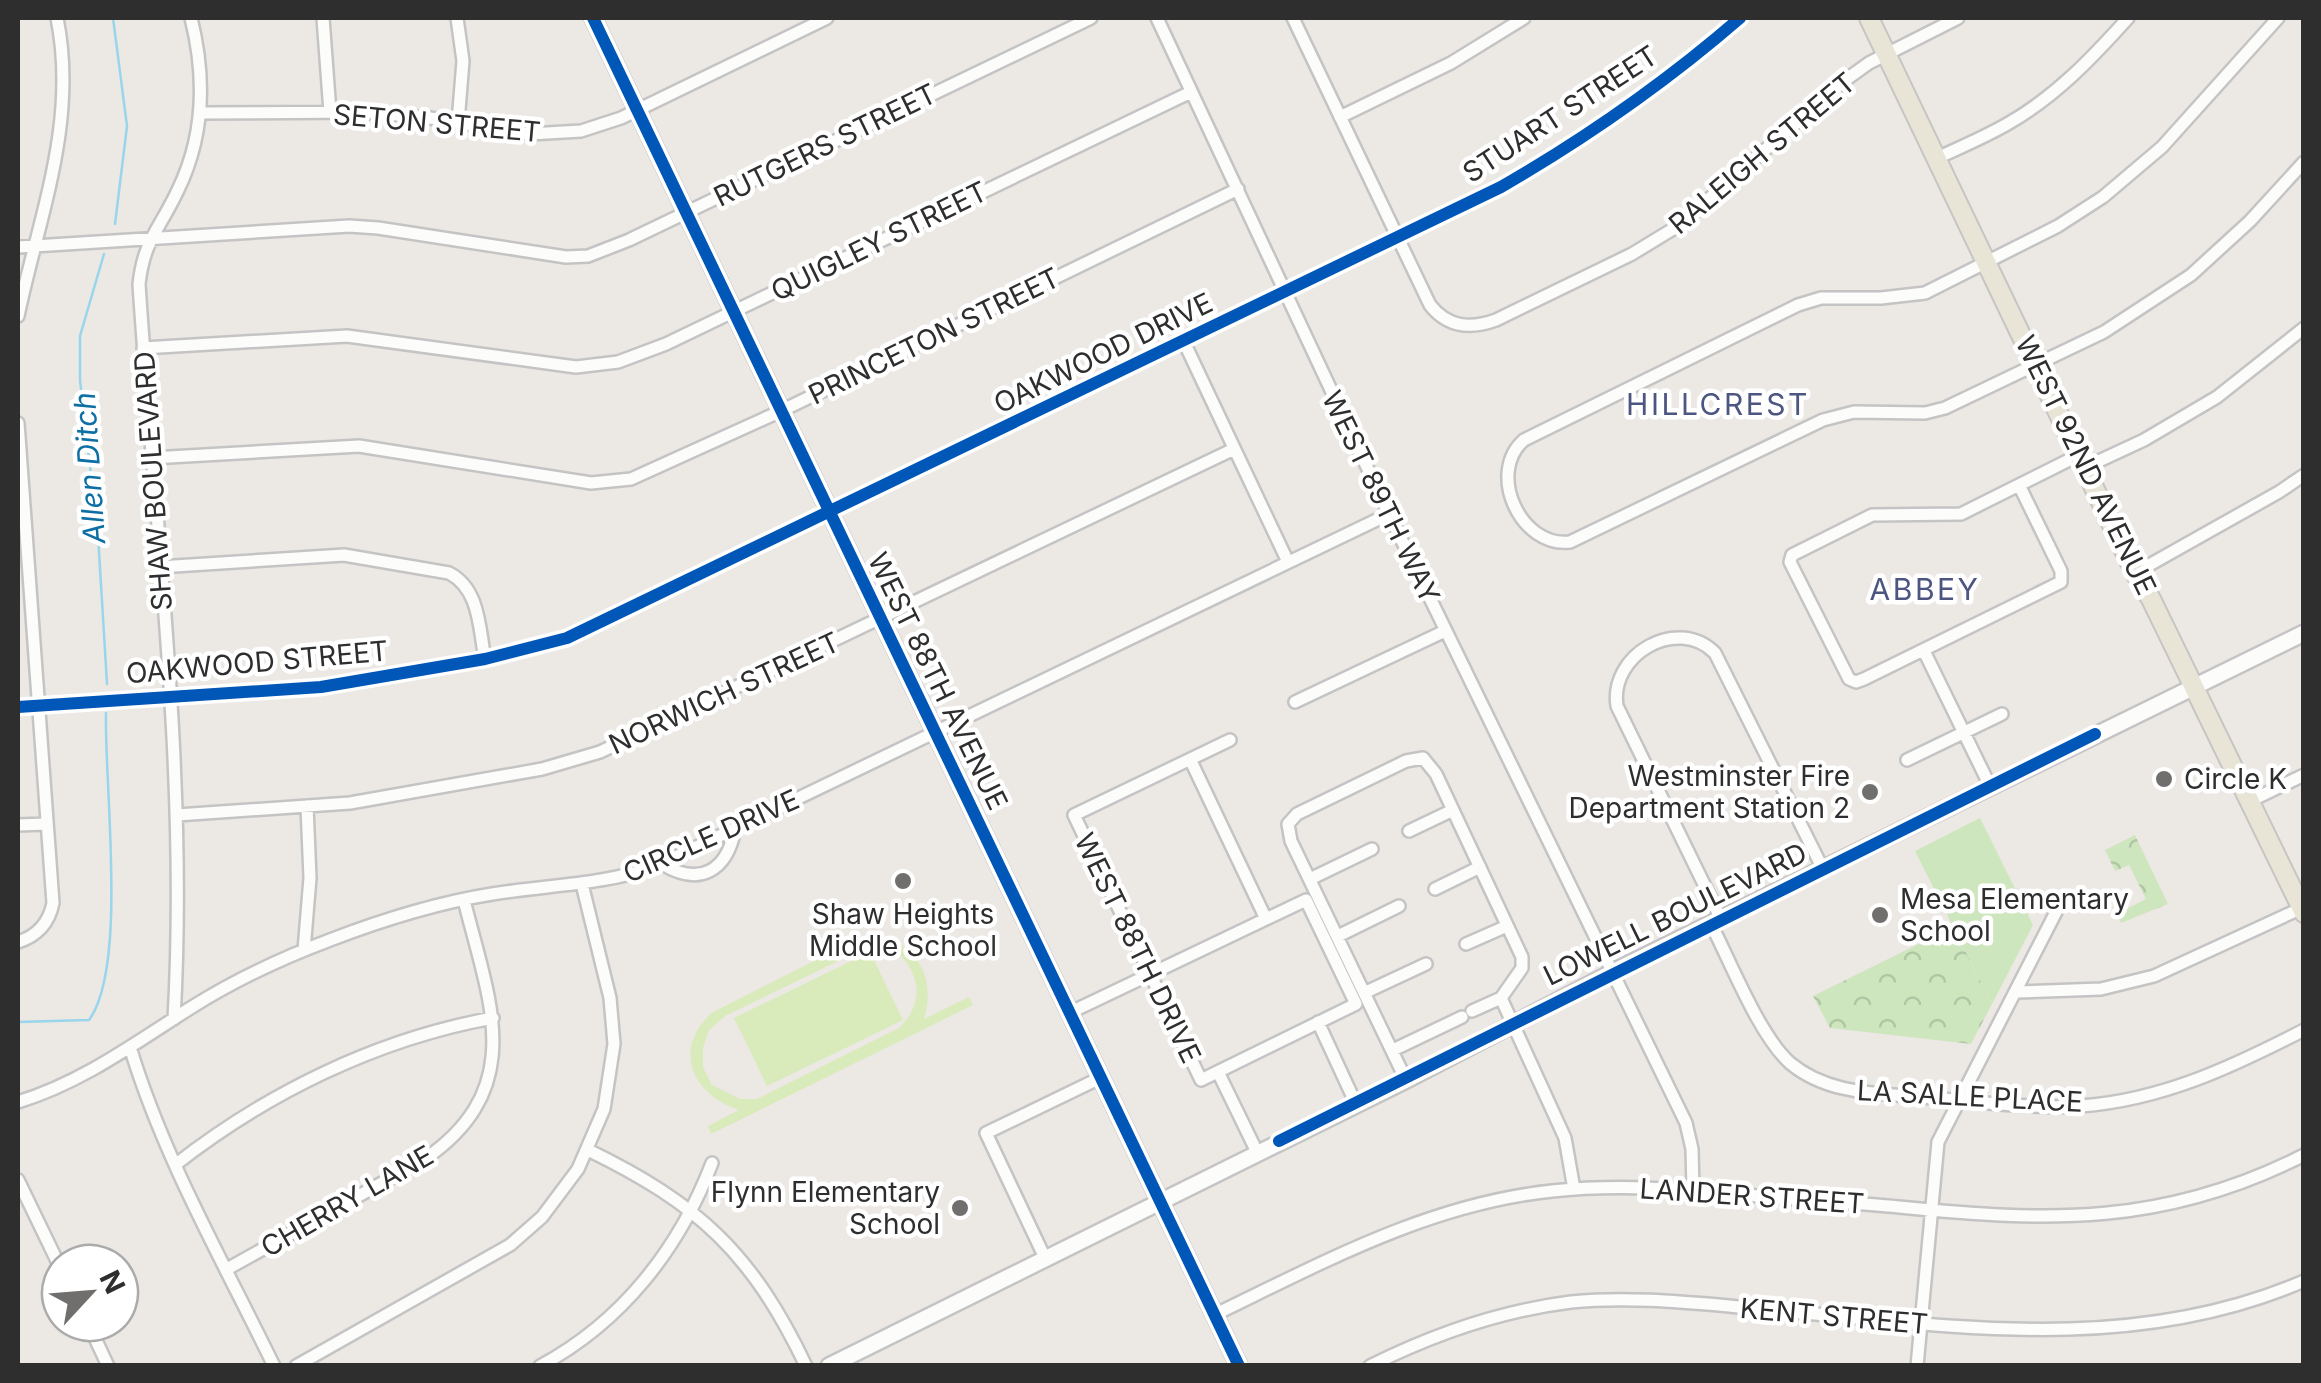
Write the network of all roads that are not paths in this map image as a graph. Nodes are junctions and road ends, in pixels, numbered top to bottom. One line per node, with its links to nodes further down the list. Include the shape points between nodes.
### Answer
1 (56, 18): 29 (street, via 62,124)
2 (191, 18): 19 (street, SHAW BOULEVARD)
3 (323, 18): 20 (street)
4 (458, 18): 22 (street)
5 (592, 18): 18 (street, WEST 88TH AVENUE)
6 (827, 18): 18 (street, SETON STREET)
7 (1092, 18): 26 (street, RUTGERS STREET)
8 (1157, 18): 17 (street, WEST 89TH WAY)
9 (1292, 18): 21 (street, RALEIGH STREET)
10 (1524, 18): 21 (street)
11 (1740, 18): 28 (street, STUART STREET, via 1578,140)
12 (1869, 18): 16 (main road, WEST 92ND AVENUE)
13 (1958, 18): 16 (street, RALEIGH STREET)
14 (2128, 18): 23 (street, via 2053,94)
15 (2278, 18): 31 (street, via 2179,130 2124,180 2058,226)
16 (1887, 54): 23 (main road, WEST 92ND AVENUE); 28 (street, RALEIGH STREET, via 1837,87 1678,226 1511,313 1470,326 1443,318)
17 (1192, 92): 25 (street, WEST 89TH WAY); 33 (street, QUIGLEY STREET)
18 (637, 108): 22 (street, SETON STREET, via 570,133); 26 (street, WEST 88TH AVENUE)
19 (201, 112): 20 (street, SETON STREET); 27 (street, SHAW BOULEVARD, via 184,179)
20 (330, 112): 22 (street, SETON STREET)
21 (1340, 118): 28 (street, RALEIGH STREET)
22 (458, 122)
23 (1938, 158): 31 (main road, WEST 92ND AVENUE)
24 (2304, 162): 38 (street, via 2191,275 2129,317)
25 (1238, 190): 32 (street, WEST 89TH WAY); 39 (street, PRINCETON STREET)
26 (686, 212): 27 (street, RUTGERS STREET, via 577,258 363,227); 33 (street, WEST 88TH AVENUE)
27 (150, 237): 29 (street, RUTGERS STREET); 37 (street, SHAW BOULEVARD, via 140,284)
28 (1397, 238): 32 (street, OAKWOOD DRIVE)
29 (35, 245): 30 (street, RUTGERS STREET); 34 (street)
30 (18, 247)
31 (1987, 260): 38 (main road, WEST 92ND AVENUE); 38 (street, via 1913,296 1822,298 1798,305 1530,436 1507,466 1518,509 1539,538 1570,542 1823,420 1854,412 1934,411)
32 (1284, 294): 36 (street, OAKWOOD DRIVE); 48 (street, WEST 89TH WAY)
33 (733, 311): 37 (street, QUIGLEY STREET, via 645,353 576,367 347,336); 39 (street, WEST 88TH AVENUE)
34 (18, 316)
35 (2304, 328): 43 (street, via 2206,404 2144,440)
36 (1184, 342): 41 (street); 47 (street, OAKWOOD DRIVE)
37 (143, 348): 42 (street, SHAW BOULEVARD)
38 (2037, 364): 43 (main road, WEST 92ND AVENUE)
39 (780, 411): 42 (street, PRINCETON STREET, via 652,471 610,483 358,446); 47 (street, WEST 88TH AVENUE)
40 (18, 423): 45 (street)
41 (1234, 449): 49 (street); 53 (street, NORWICH STREET)
42 (152, 458): 50 (street, SHAW BOULEVARD)
43 (2083, 460): 46 (street); 51 (main road, WEST 92ND AVENUE)
44 (2304, 475): 51 (street)
45 (20, 478): 52 (street)
46 (2020, 487): 56 (street, via 2062,579 2058,586); 56 (street, via 1961,514 1872,515 1790,557 1853,682)
47 (829, 512): 53 (street, WEST 88TH AVENUE); 57 (street, OAKWOOD STREET, via 567,638)
48 (1389, 514): 49 (street, CIRCLE DRIVE); 54 (street, WEST 89TH WAY)
49 (1288, 562): 64 (street, CIRCLE DRIVE)
50 (159, 566): 57 (street, via 344,556 449,573 472,597); 59 (street, SHAW BOULEVARD)
51 (2135, 573): 58 (main road, WEST 92ND AVENUE)
52 (23, 596): 61 (street)
53 (880, 618): 64 (street, WEST 88TH AVENUE); 72 (street, NORWICH STREET, via 575,760)
54 (1446, 631): 60 (street); 98 (street, WEST 89TH WAY)
55 (2304, 633): 58 (street, LOWELL BOULEVARD)
56 (1924, 650): 65 (street)
57 (485, 659): 59 (street, OAKWOOD STREET, via 321,687)
58 (2193, 686): 70 (street, LOWELL BOULEVARD); 71 (main road, WEST 92ND AVENUE)
59 (168, 697): 61 (street, OAKWOOD STREET); 74 (street, SHAW BOULEVARD)
60 (1295, 702)
61 (38, 706): 62 (street, OAKWOOD STREET); 75 (street)
62 (18, 707)
63 (2002, 714): 65 (street)
64 (935, 732): 77 (street, CIRCLE DRIVE); 103 (street, WEST 88TH AVENUE)
65 (1963, 732): 68 (street); 70 (street)
66 (1230, 740): 67 (street)
67 (1190, 759): 90 (street); 99 (street, WEST 88TH DRIVE, via 1074,815)
68 (1906, 760)
69 (2304, 775): 71 (street)
70 (1990, 786): 82 (street, LOWELL BOULEVARD)
71 (2250, 802): 88 (main road, WEST 92ND AVENUE)
72 (307, 806): 74 (street, NORWICH STREET); 96 (street)
73 (1452, 810): 78 (street); 81 (street); 83 (street, via 1422,758 1406,760 1288,824)
74 (177, 815): 105 (street, SHAW BOULEVARD)
75 (46, 824): 76 (street); 94 (street, via 51,912 38,932)
76 (18, 826)
77 (735, 829): 80 (street, CIRCLE DRIVE); 80 (street, via 716,868 686,875)
78 (1409, 830)
79 (1372, 849): 83 (street)
80 (662, 864): 84 (street, CIRCLE DRIVE)
81 (1480, 868): 85 (street); 92 (street)
82 (1823, 868): 91 (street, LOWELL BOULEVARD); 91 (street, LA SALLE PLACE, via 1716,653 1704,643 1675,638 1636,654 1622,668 1617,706)
83 (1310, 879): 93 (street)
84 (582, 884): 86 (street, CIRCLE DRIVE); 117 (street, via 610,998 614,1044 604,1109)
85 (1435, 889)
86 (464, 900): 96 (street, CIRCLE DRIVE); 104 (street, CHERRY LANE)
87 (1399, 906): 93 (street)
88 (2303, 909): 101 (street, via 2125,984)
89 (2056, 910): 101 (street)
90 (1266, 919): 99 (street); 106 (street, via 1306,900 1356,1004)
91 (1716, 922): 98 (street, LOWELL BOULEVARD); 114 (street, LA SALLE PLACE, via 1765,1030 1808,1076 1838,1088)
92 (1507, 926): 95 (street); 102 (street, via 1522,968)
93 (1338, 936): 100 (street)
94 (18, 942)
95 (1466, 944)
96 (304, 950): 105 (street, CIRCLE DRIVE)
97 (1426, 964): 100 (street)
98 (1614, 972): 107 (street, LOWELL BOULEVARD); 124 (street, WEST 89TH WAY, via 1686,1123)
99 (1150, 974): 103 (street); 111 (street, WEST 88TH DRIVE, via 1201,1080)
100 (1366, 992): 110 (street)
101 (2016, 992): 114 (street)
102 (1500, 998): 107 (street); 110 (street)
103 (1068, 1012): 112 (street, WEST 88TH AVENUE)
104 (493, 1018): 121 (street, via 425,1034 320,1076 236,1122); 130 (street, CHERRY LANE, via 496,1048 487,1087 448,1143)
105 (174, 1019): 109 (street, CIRCLE DRIVE)
106 (1318, 1022): 111 (street); 116 (street)
107 (1512, 1026): 113 (street, LOWELL BOULEVARD); 123 (street, via 1566,1138)
108 (2304, 1030): 114 (street, LA SALLE PLACE, via 2214,1075 2122,1101 2062,1106)
109 (130, 1047): 115 (street, CIRCLE DRIVE, via 67,1084); 121 (street)
110 (1393, 1050): 113 (street)
111 (1218, 1072): 118 (street, WEST 88TH DRIVE)
112 (1100, 1078): 125 (street, WEST 88TH AVENUE); 129 (street, via 986,1132)
113 (1406, 1080): 116 (street, LOWELL BOULEVARD)
114 (1960, 1100): 127 (street, via 1938,1142)
115 (18, 1102)
116 (1356, 1104): 118 (street, LOWELL BOULEVARD)
117 (588, 1150): 126 (street); 137 (street, via 560,1196 523,1235)
118 (1257, 1152): 125 (street, LOWELL BOULEVARD)
119 (2304, 1155): 127 (street, LANDER STREET, via 2200,1197 2109,1214)
120 (712, 1163): 126 (street)
121 (176, 1165): 130 (street)
122 (18, 1180): 128 (street)
123 (1574, 1189): 124 (street, LANDER STREET); 132 (street, LANDER STREET, via 1405,1225)
124 (1693, 1190): 127 (street, LANDER STREET)
125 (1158, 1202): 129 (street, LOWELL BOULEVARD); 132 (street, WEST 88TH AVENUE)
126 (692, 1210): 138 (street, via 626,1302); 139 (street, via 753,1272)
127 (1931, 1210): 133 (street)
128 (48, 1243)
129 (1045, 1258): 140 (street, LOWELL BOULEVARD)
130 (227, 1269): 136 (street)
131 (2304, 1281): 133 (street, KENT STREET, via 2146,1325 2025,1332)
132 (1214, 1315): 141 (street, WEST 88TH AVENUE)
133 (1921, 1323): 142 (street, KENT STREET, via 1664,1301 1574,1302 1464,1325); 143 (street)
134 (97, 1343): 135 (street)
135 (108, 1366)
136 (274, 1366)
137 (296, 1366)
138 (540, 1366)
139 (806, 1366)
140 (828, 1366)
141 (1239, 1366)
142 (1370, 1366)
143 (1917, 1366)

